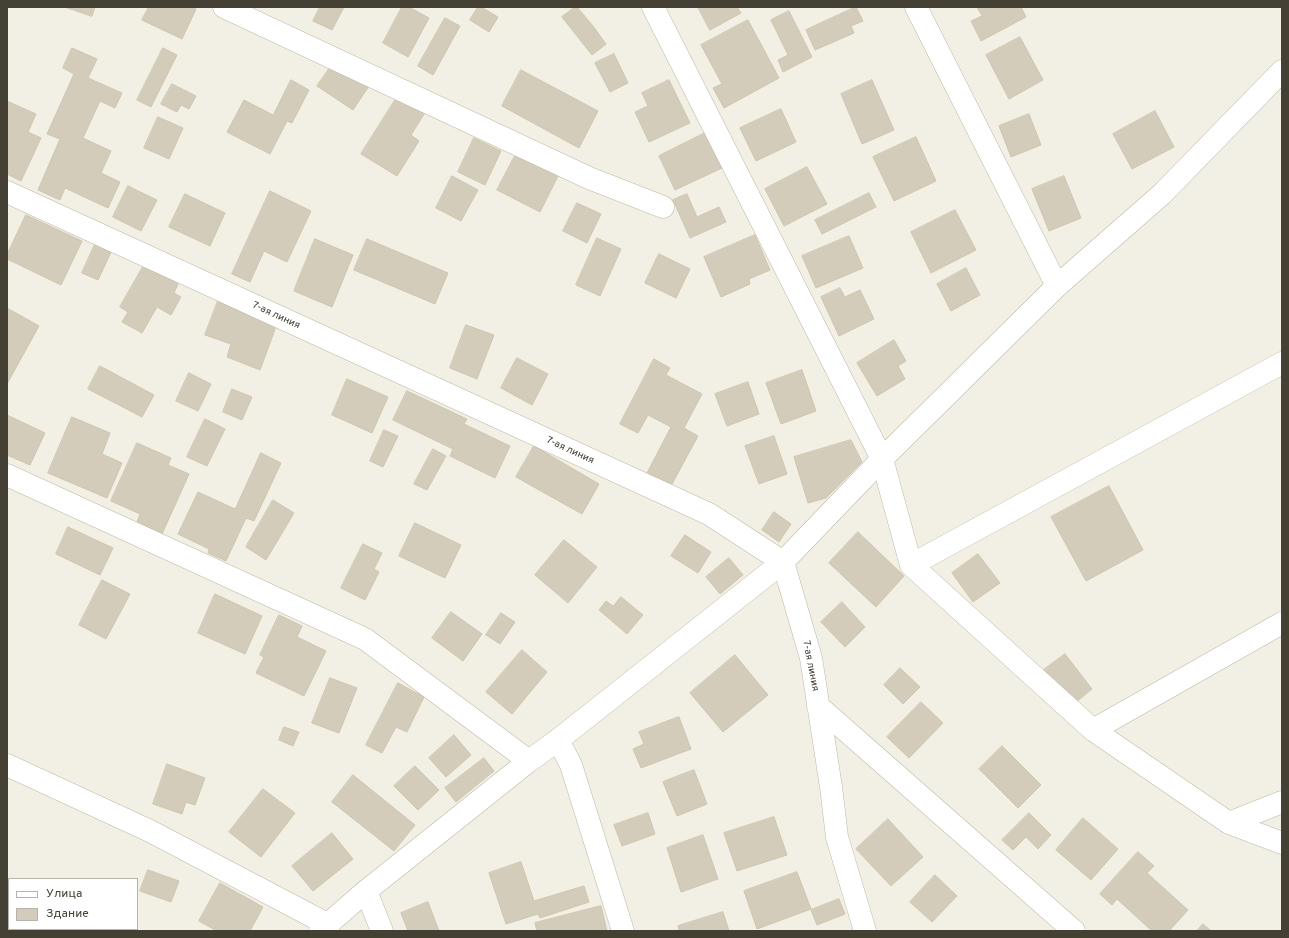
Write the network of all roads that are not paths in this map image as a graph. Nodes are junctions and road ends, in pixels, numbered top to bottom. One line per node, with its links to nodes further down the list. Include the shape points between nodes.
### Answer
1 (224, 7): 6 (street, via 589,178)
2 (653, 7): 9 (street)
3 (916, 7): 7 (street)
4 (1282, 71): 7 (street, via 1162,194)
5 (7, 192): 11 (street, 7-ая линия, via 708,514)
6 (663, 207)
7 (1057, 286): 9 (street)
8 (1282, 364): 12 (street)
9 (882, 459): 11 (street); 12 (street)
10 (7, 475): 17 (street, via 365,639)
11 (783, 562): 14 (street, 7-ая линия, via 810,658); 16 (street)
12 (911, 565): 15 (street)
13 (1282, 623): 15 (street)
14 (818, 706): 26 (street, 7-ая линия, via 837,837); 27 (street)
15 (1093, 730): 20 (street)
16 (558, 740): 17 (street); 25 (street, via 571,766)
17 (529, 761): 22 (street)
18 (7, 766): 23 (street, via 150,831)
19 (1282, 802): 20 (street)
20 (1229, 824): 21 (street)
21 (1282, 843)
22 (366, 891): 23 (street); 24 (street)
23 (324, 928)
24 (382, 931)
25 (623, 931)
26 (865, 931)
27 (1074, 931)

